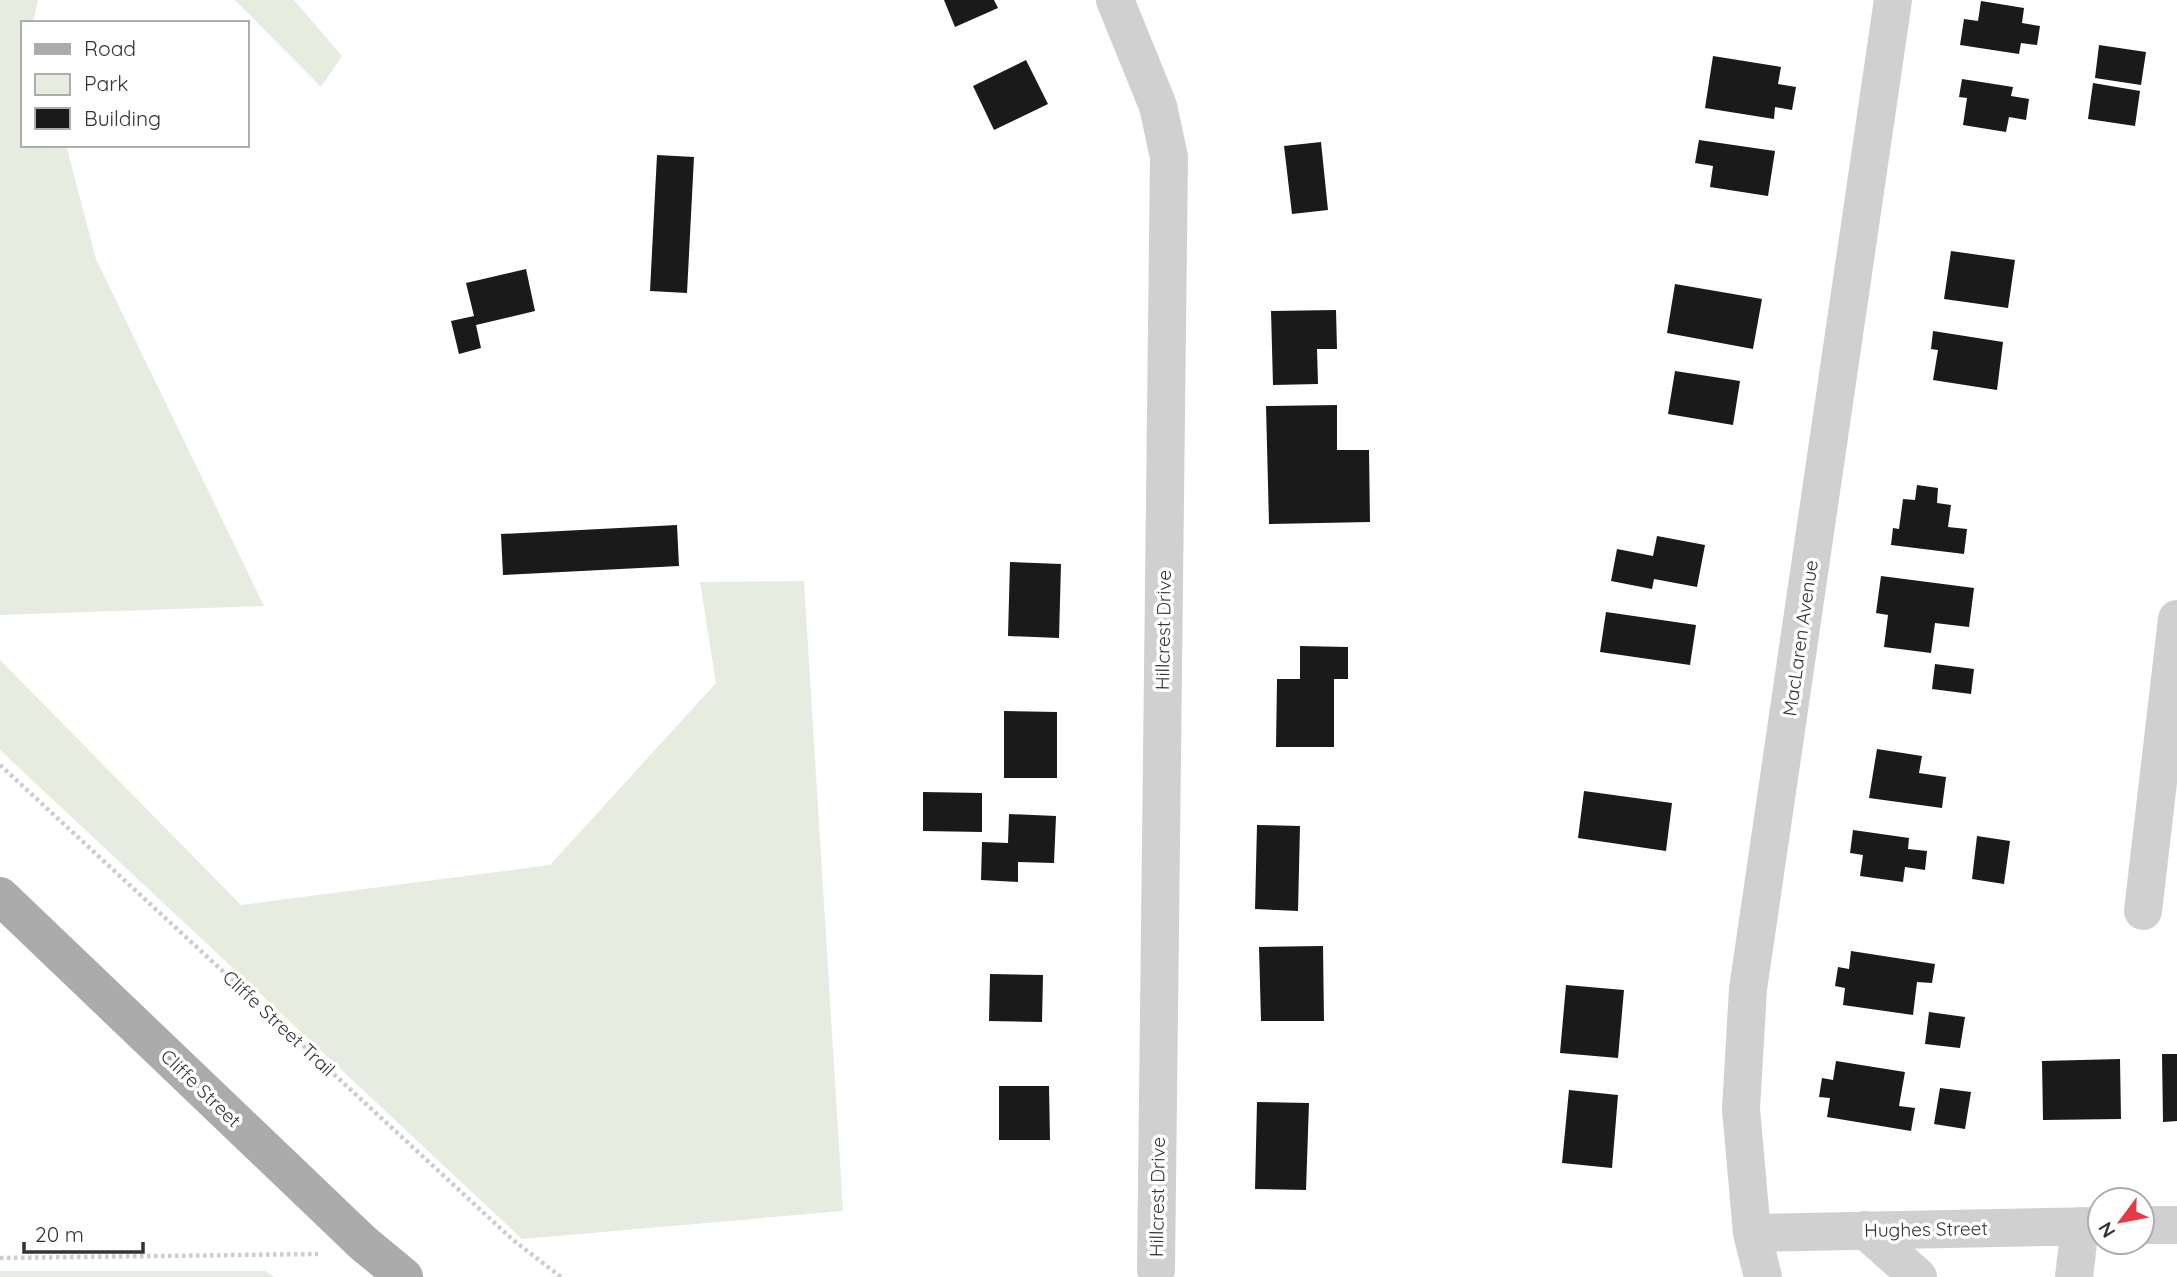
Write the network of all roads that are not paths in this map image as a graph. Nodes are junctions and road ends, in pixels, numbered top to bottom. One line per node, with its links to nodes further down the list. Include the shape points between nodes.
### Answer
1 (1115, 0): 12 (street, Hillcrest Drive, via 1158,106 1169,157)
2 (1893, 0): 10 (street, MacLaren Avenue, via 1748,989 1741,1109)
3 (2177, 619): 5 (street)
4 (0, 896): 13 (main road, Cliffe Street)
5 (2143, 911)
6 (2177, 1225): 8 (street)
7 (2086, 1226): 9 (street, Hughes Street)
8 (2156, 1226)
9 (1865, 1230): 10 (street, Hughes Street); 15 (street)
10 (1752, 1233): 14 (street, MacLaren Avenue)
11 (2086, 1239): 16 (street)
12 (1156, 1270)
13 (404, 1277)
14 (1763, 1277)
15 (1918, 1277)
16 (2074, 1277)

